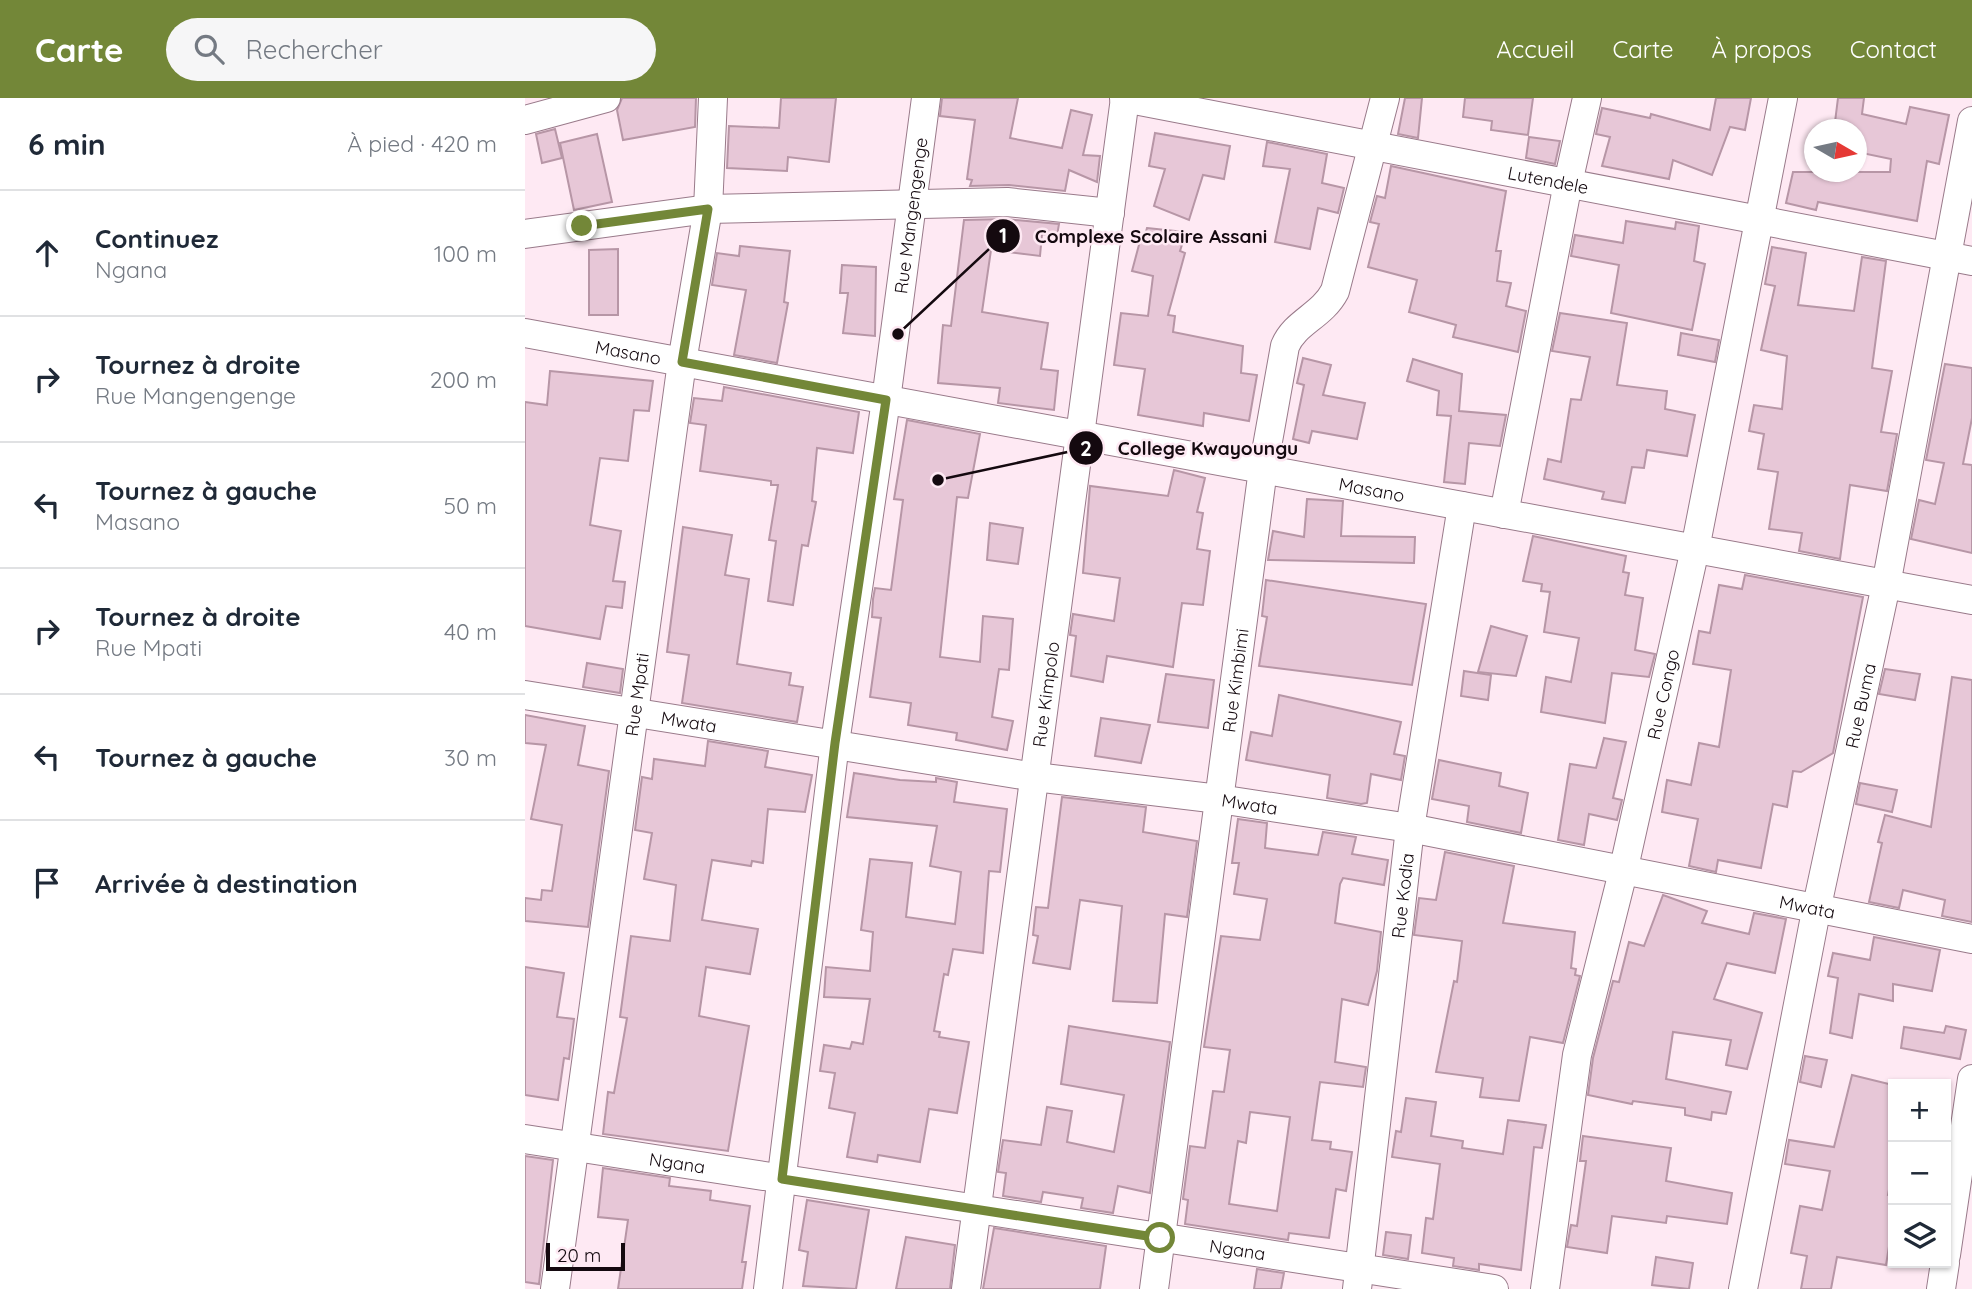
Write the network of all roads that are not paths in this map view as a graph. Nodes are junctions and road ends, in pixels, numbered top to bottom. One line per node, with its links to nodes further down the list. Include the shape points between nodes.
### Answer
1 (605, 98): 9 (street)
2 (713, 98): 14 (street, Rue Mpati)
3 (926, 98): 13 (street, Rue Mangengenge)
4 (1125, 98): 8 (street, Lutendele); 15 (street, Rue Kimpolo)
5 (1385, 98): 11 (street, Rue Kimbimi)
6 (1587, 98): 12 (street)
7 (1783, 98): 16 (street, Rue Congo)
8 (1195, 105): 11 (street, Lutendele)
9 (525, 120)
10 (1972, 121): 18 (street, Rue Buma)
11 (1374, 146): 12 (street, Lutendele); 23 (street, Rue Kimbimi, via 1335,291 1324,309 1294,331 1285,346)
12 (1568, 183): 16 (street, Lutendele); 25 (street)
13 (913, 202): 14 (street); 15 (street, via 1007,202); 21 (street, Rue Mangengenge)
14 (708, 209): 17 (street); 20 (street, Rue Mpati)
15 (1110, 213): 22 (street, Rue Kimpolo)
16 (1759, 220): 18 (street, Lutendele); 26 (street, Rue Congo)
17 (525, 234)
18 (1959, 259): 27 (street, Rue Buma)
19 (525, 333): 20 (street, Masano)
20 (682, 362): 21 (street, Masano); 30 (street, Rue Mpati)
21 (886, 400): 22 (street, Masano); 31 (street, Rue Mangengenge)
22 (1080, 435): 23 (street, Masano); 32 (street, Rue Kimpolo)
23 (1263, 469): 24 (street, Masano); 33 (street, Rue Kimbimi)
24 (1462, 506): 25 (street, Masano); 34 (street, Rue Kodia)
25 (1504, 514): 26 (street, Masano)
26 (1695, 549): 27 (street, Masano); 35 (street, Rue Congo)
27 (1886, 584): 28 (street, Masano); 36 (street, Rue Buma)
28 (1972, 600)
29 (525, 695): 30 (street, Mwata)
30 (635, 713): 31 (street, Mwata); 40 (street, Rue Mpati)
31 (835, 743): 32 (street, Mwata); 41 (street, Rue Mangengenge)
32 (1035, 777): 33 (street, Mwata); 42 (street, Rue Kimpolo)
33 (1219, 799): 34 (street, Mwata); 44 (street, Rue Kimbimi)
34 (1410, 828): 35 (street, Mwata); 46 (street, Rue Kodia)
35 (1623, 872): 36 (street, Mwata); 52 (street, Rue Congo, via 1577,1055)
36 (1817, 906): 37 (street, Mwata); 53 (street, Rue Buma)
37 (1972, 939)
38 (1972, 1079): 43 (street)
39 (525, 1139): 40 (street, Ngana)
40 (575, 1147): 41 (street, Ngana); 47 (street, Rue Mpati)
41 (782, 1179): 42 (street, Ngana); 48 (street, Rue Mangengenge)
42 (977, 1209): 44 (street, Ngana); 49 (street, Rue Kimpolo)
43 (1951, 1221)
44 (1160, 1238): 46 (street, Ngana); 50 (street, Rue Kimbimi)
45 (1944, 1268): 54 (street)
46 (1359, 1279): 51 (street, Ngana)
47 (555, 1289)
48 (768, 1289)
49 (966, 1289)
50 (1154, 1289)
51 (1494, 1289)
52 (1545, 1289)
53 (1743, 1289)
54 (1941, 1289)

